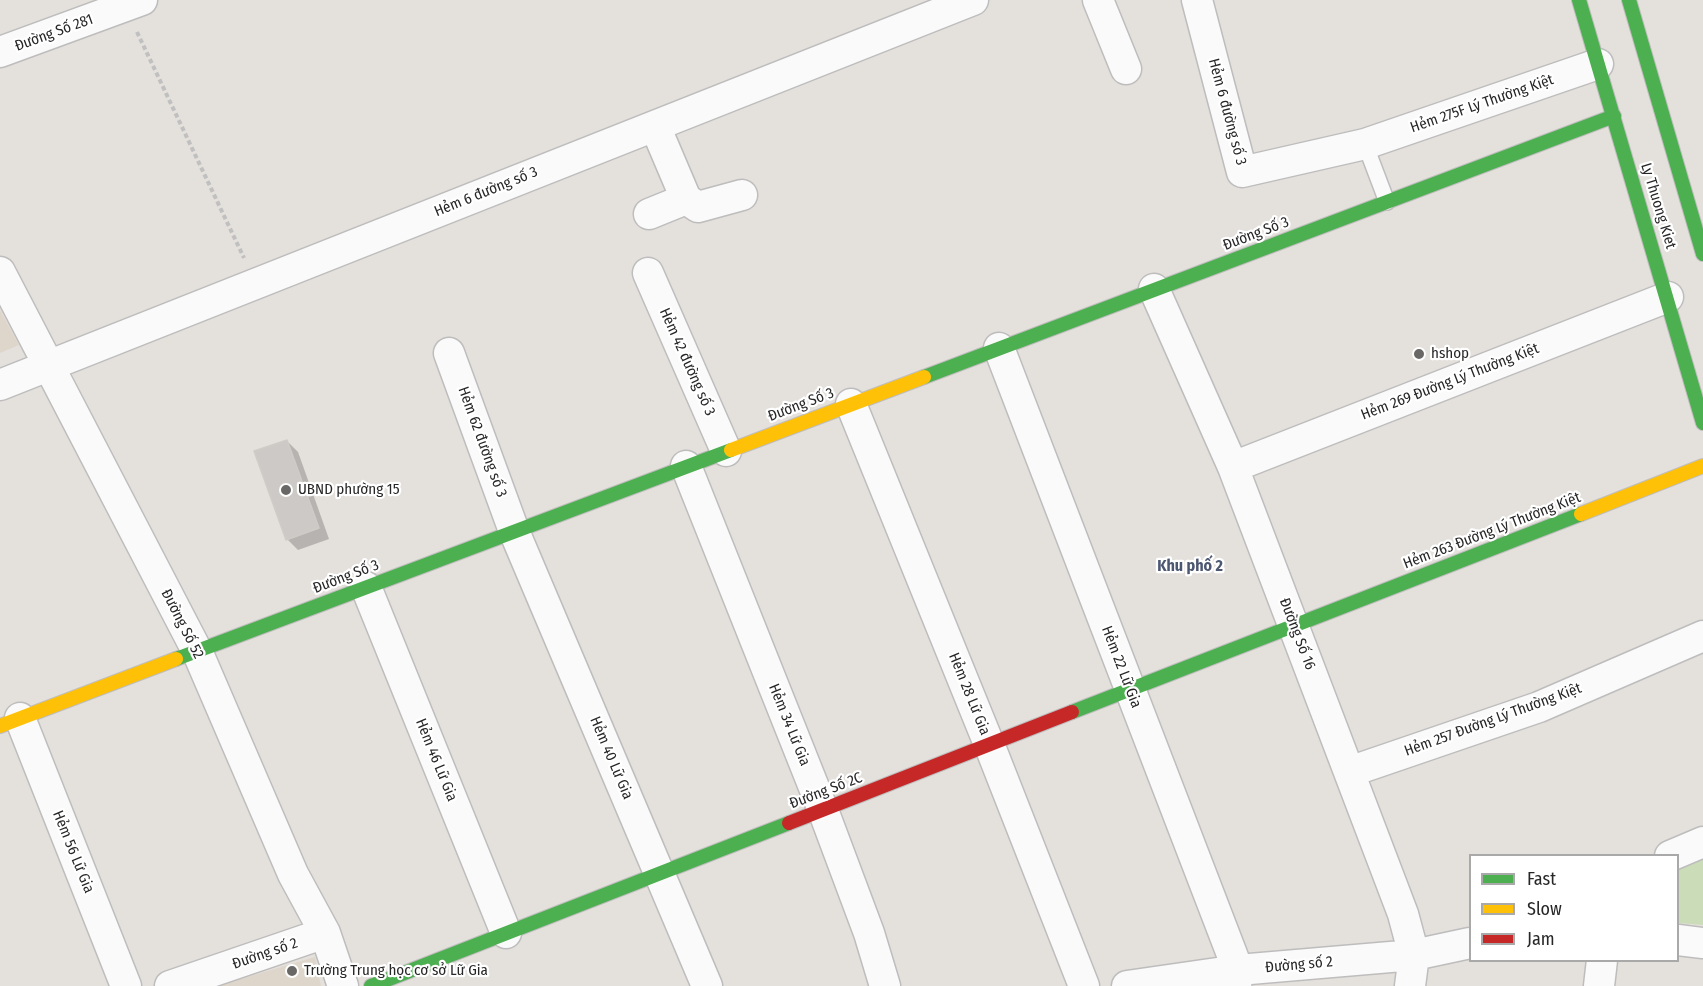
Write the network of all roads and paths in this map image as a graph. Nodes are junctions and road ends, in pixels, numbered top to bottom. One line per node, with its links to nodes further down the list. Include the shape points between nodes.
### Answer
1 (973, 0): 11 (street, Hẻm 6 đường số 3)
2 (1098, 0): 9 (street)
3 (1197, 0): 12 (street, Hẻm 6 đường số 3, via 1242,172)
4 (1579, 0): 8 (street, Ly Thuong Kiet)
5 (1629, 0): 17 (street, Ly Thuong Kiet)
6 (131, 2): 7 (street, Đường Số 281); 20 (path)
7 (0, 52)
8 (1598, 64): 10 (street, Ly Thuong Kiet); 12 (street, Hẻm 275F Lý Thường Kiệt)
9 (1126, 69)
10 (1614, 116): 15 (street, Đường Số 3); 22 (street, Ly Thuong Kiet)
11 (655, 126): 14 (street); 20 (street, Hẻm 6 đường số 3)
12 (1365, 144): 15 (lane)
13 (742, 195): 14 (street, via 698,207)
14 (686, 199): 16 (street)
15 (1387, 202): 21 (street, Đường Số 3)
16 (649, 214)
17 (1703, 254)
18 (0, 272): 25 (street, Đường Số 52)
19 (648, 273): 29 (street, Hẻm 42 đường số 3)
20 (256, 284): 25 (street, Hẻm 6 đường số 3)
21 (1154, 289): 23 (street, Đường Số 3); 32 (street, Đường Số 16)
22 (1668, 297): 28 (street, Ly Thuong Kiet); 32 (street, Hẻm 269 Đường Lý Thường Kiệt)
23 (999, 348): 27 (street, Đường Số 3); 38 (street, Hẻm 22 Lữ Gia)
24 (449, 353): 33 (street, Hẻm 62 đường số 3)
25 (47, 366): 26 (street, Hẻm 6 đường số 3); 37 (street, Đường Số 52)
26 (0, 385)
27 (850, 404): 29 (street, Đường Số 3); 40 (street, Hẻm 28 Lữ Gia)
28 (1703, 423)
29 (726, 452): 30 (street, Đường Số 3)
30 (686, 466): 33 (street, Đường Số 3); 42 (street, Hẻm 34 Lữ Gia)
31 (1703, 466): 35 (street, Hẻm 263 Đường Lý Thường Kiệt)
32 (1233, 467): 35 (street, Đường Số 16)
33 (514, 531): 34 (street, Đường Số 3); 45 (street, Hẻm 40 Lữ Gia)
34 (366, 587): 37 (street, Đường Số 3); 47 (street, Hẻm 46 Lữ Gia)
35 (1294, 626): 38 (street, Đường Số 2C); 41 (street, Đường Số 16)
36 (1703, 636): 41 (street, Hẻm 257 Đường Lý Thường Kiệt, via 1539,707)
37 (197, 651): 39 (street, Đường Số 3); 46 (street, Đường Số 52, via 293,874)
38 (1129, 690): 40 (street, Đường Số 2C); 53 (street, Hẻm 22 Lữ Gia)
39 (10, 722): 54 (street, Hẻm 56 Lữ Gia)
40 (989, 744): 42 (street, Đường Số 2C); 60 (street, Hẻm 28 Lữ Gia)
41 (1348, 772): 51 (street, Đường Số 16, via 1403,914)
42 (823, 810): 45 (street, Đường Số 2C); 59 (street, Hẻm 34 Lữ Gia)
43 (1703, 842): 44 (street)
44 (1673, 854)
45 (660, 873): 47 (street, Đường Số 2C); 58 (street, Hẻm 40 Lữ Gia)
46 (325, 933): 55 (street, Đường số 2); 56 (street, Đường Số 52)
47 (506, 933): 57 (street, Đường Số 2C)
48 (1679, 940): 50 (street)
49 (1469, 943): 51 (street, Đường số 2)
50 (1703, 943)
51 (1414, 955): 53 (street, Đường số 2); 62 (street, Đường Số 16)
52 (1602, 962): 63 (street)
53 (1237, 978): 61 (street, Đường số 2)
54 (126, 986)
55 (170, 986)
56 (343, 986)
57 (371, 986)
58 (707, 986)
59 (885, 986)
60 (1084, 986)
61 (1127, 986)
62 (1410, 986)
63 (1599, 986)

